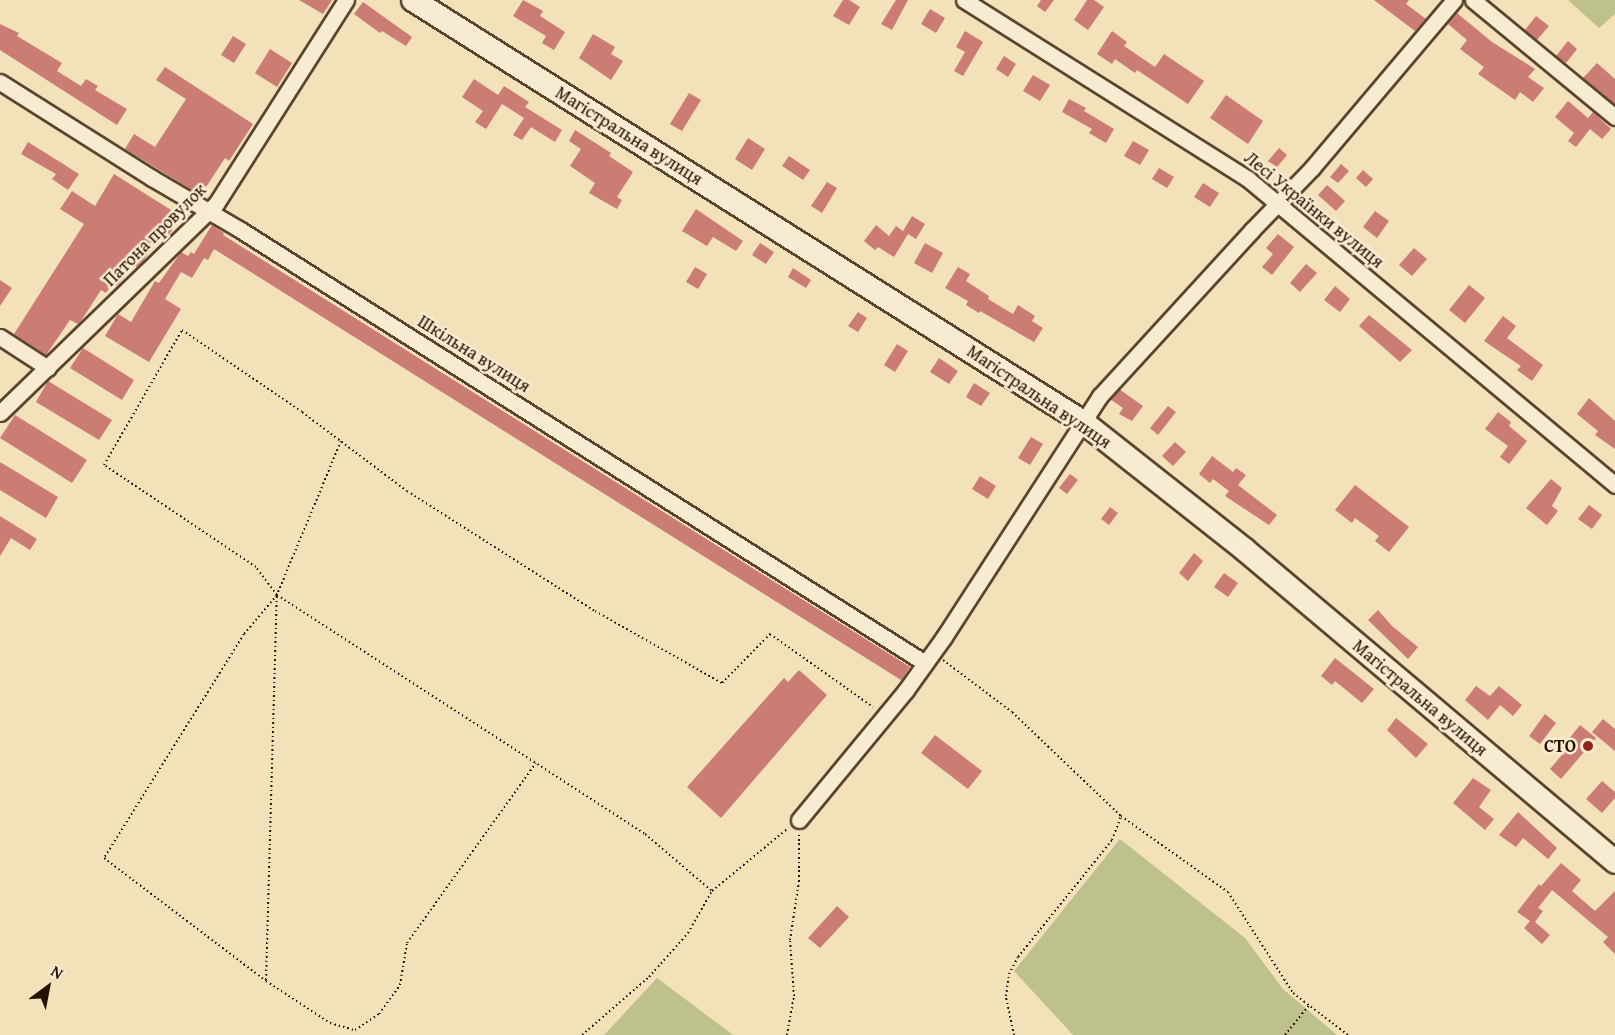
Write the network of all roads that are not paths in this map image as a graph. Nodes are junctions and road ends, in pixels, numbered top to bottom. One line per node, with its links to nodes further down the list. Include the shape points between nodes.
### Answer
1 (346, 0): 9 (street, Патона провулок)
2 (413, 0): 13 (main road, Магістральна вулиця)
3 (964, 0): 8 (street, Лесі Українки вулиця, via 1216,158)
4 (1454, 0): 8 (street)
5 (1473, 0): 7 (street)
6 (0, 82): 9 (street, Шкільна вулиця)
7 (1615, 117)
8 (1279, 203): 13 (street, via 1107,387); 14 (street, Лесі Українки вулиця)
9 (210, 212): 11 (street, Патона провулок); 15 (street, Шкільна вулиця)
10 (0, 337): 11 (street)
11 (48, 368): 12 (street, Патона провулок)
12 (0, 413)
13 (1083, 422): 15 (street); 17 (main road, Магістральна вулиця, via 1253,557)
14 (1615, 485)
15 (929, 658): 16 (street)
16 (799, 820)
17 (1615, 862)

